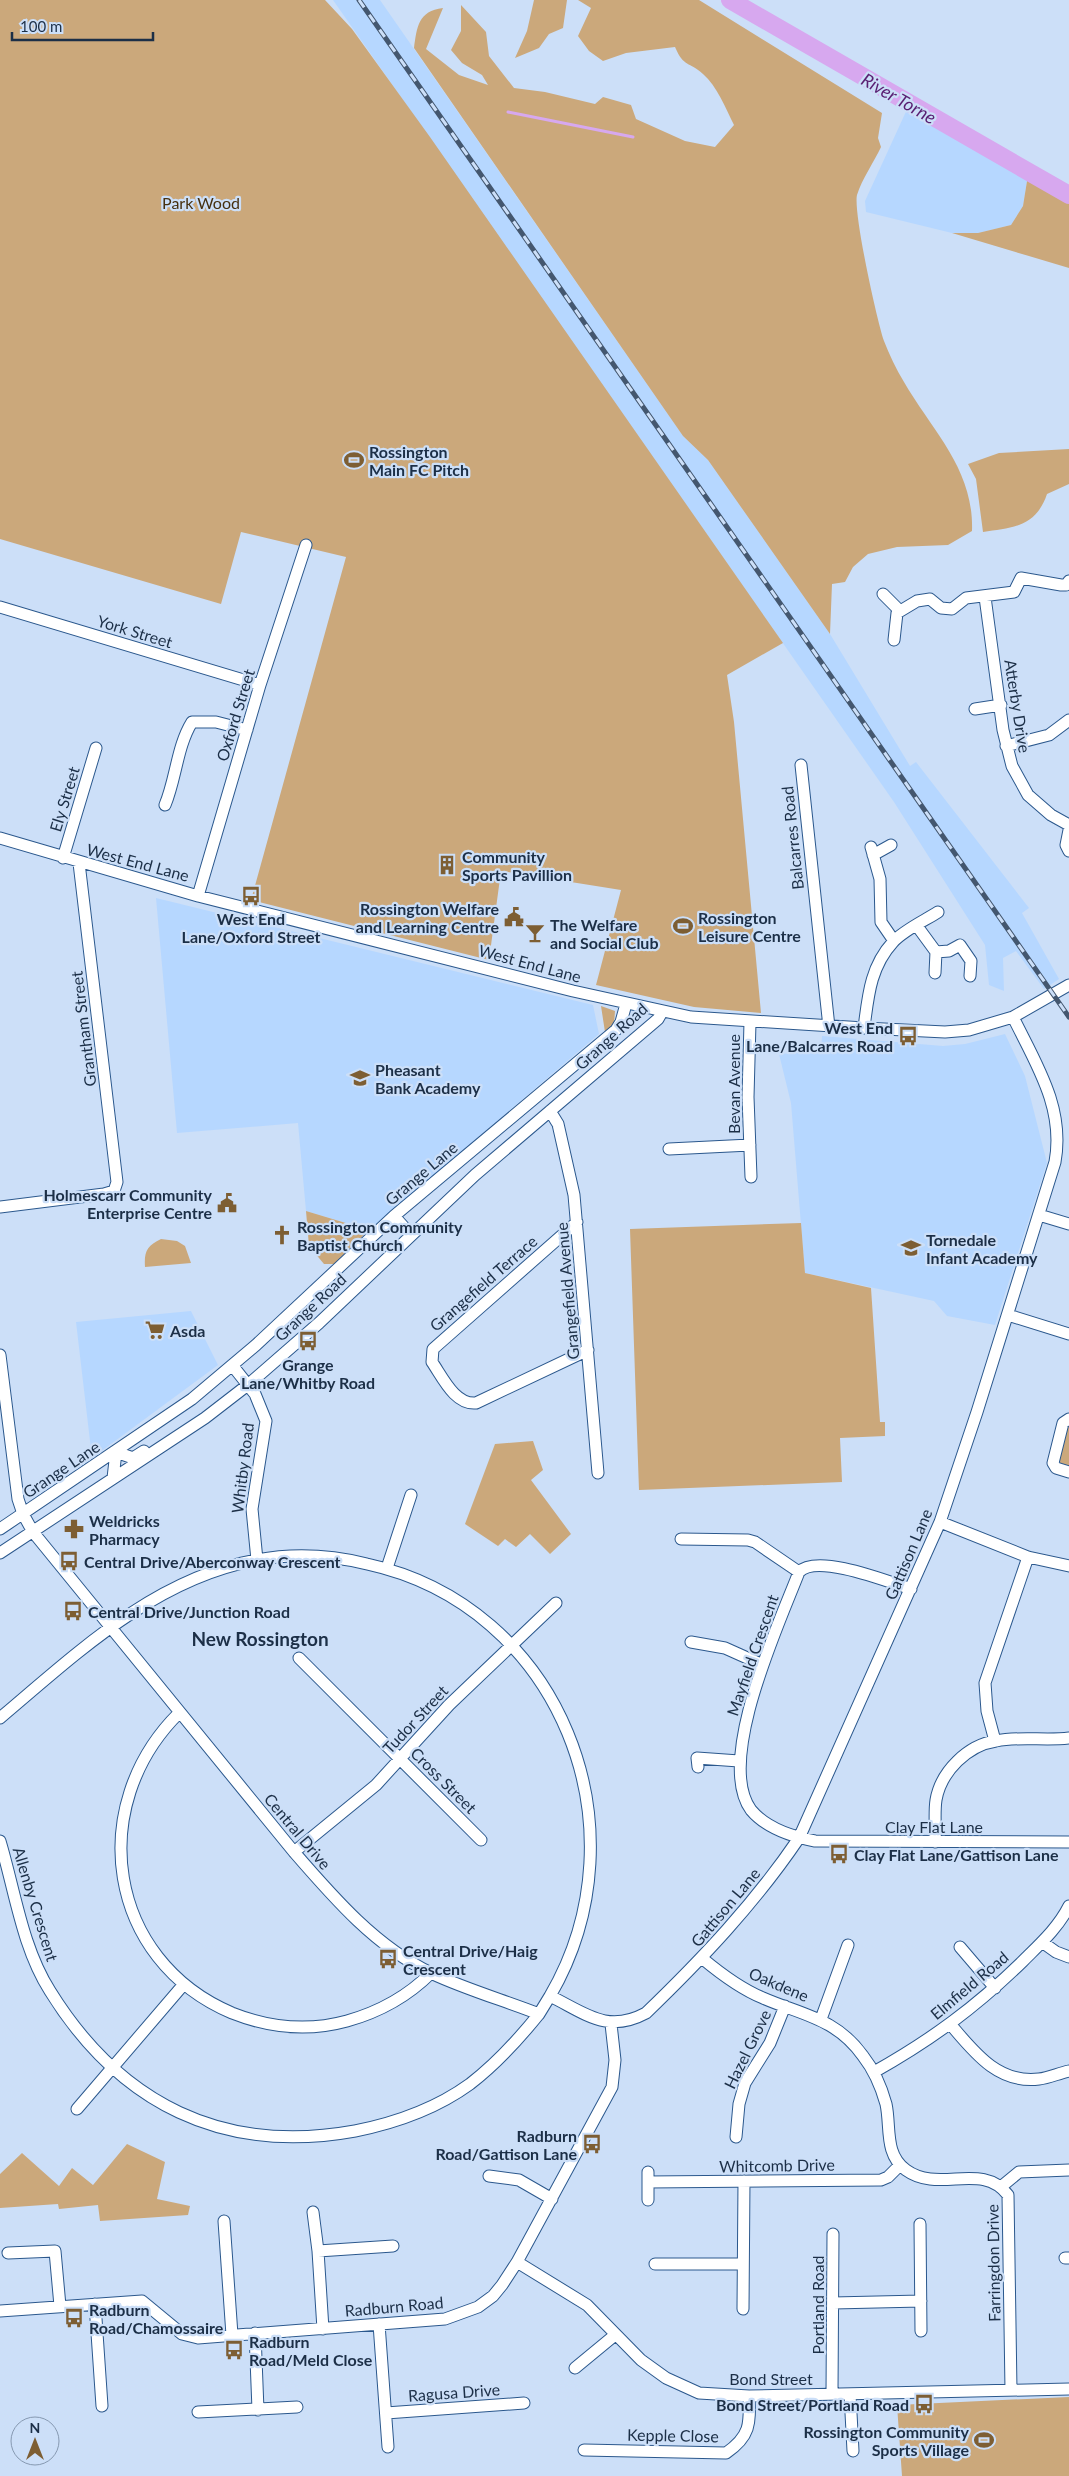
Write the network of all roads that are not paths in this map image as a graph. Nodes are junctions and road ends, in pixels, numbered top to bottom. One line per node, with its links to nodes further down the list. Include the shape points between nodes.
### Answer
1 (306, 545): 8 (street, Oxford Street)
2 (1069, 581): 4 (street, via 1061,586 1023,577 1014,592)
3 (883, 594): 6 (street)
4 (985, 597): 6 (street, via 966,598 952,609 941,608 924,599); 9 (street, Atterby Drive)
5 (0, 607): 8 (street, York Street)
6 (899, 610): 7 (street)
7 (894, 640)
8 (260, 685): 12 (street, Oxford Street)
9 (1000, 705): 10 (street); 13 (street, Atterby Drive)
10 (975, 709)
11 (1069, 720): 13 (street, via 1049,735)
12 (247, 730): 16 (street, via 216,722 192,722); 24 (street, Oxford Street)
13 (1006, 746): 17 (street, Atterby Drive, via 1012,766 1028,795 1051,815)
14 (96, 748): 22 (street, Ely Street)
15 (801, 765): 36 (street, Balcarres Road)
16 (164, 805)
17 (1069, 824)
18 (1069, 830): 21 (street, via 1066,845)
19 (0, 838): 22 (street, West End Lane)
20 (891, 845): 27 (street, via 872,851 880,880 881,922)
21 (1069, 851)
22 (63, 858): 23 (street, West End Lane)
23 (80, 863): 24 (street, West End Lane); 43 (street, Grantham Street, via 117,1182 115,1192)
24 (198, 896): 32 (street, West End Lane)
25 (938, 912): 26 (street)
26 (917, 926): 27 (street); 28 (street)
27 (894, 942): 37 (street, via 871,981)
28 (936, 952): 29 (street); 30 (street, via 949,951 960,945 971,961)
29 (935, 973)
30 (970, 976)
31 (1069, 985): 34 (street, West End Lane)
32 (626, 1004): 33 (street, West End Lane); 38 (street, Grange Lane, via 616,1030)
33 (662, 1012): 35 (street, West End Lane); 39 (street, Grange Road, via 658,1019)
34 (1013, 1017): 37 (street, West End Lane, via 969,1030 945,1032); 44 (street, Gattison Lane, via 1051,1096 1058,1126 1056,1162)
35 (750, 1022): 36 (street, West End Lane); 40 (street, Bevan Avenue)
36 (829, 1027): 37 (street, West End Lane)
37 (864, 1028)
38 (541, 1093): 39 (street, Grangefield Avenue); 45 (street, Grange Lane)
39 (552, 1109): 46 (street, Grangefield Avenue, via 568,1164); 48 (street, Grange Road)
40 (750, 1146): 41 (street, Bevan Avenue); 42 (street, Bevan Avenue)
41 (669, 1149)
42 (751, 1177)
43 (0, 1207)
44 (1039, 1215): 47 (street); 49 (street, Gattison Lane)
45 (394, 1216): 48 (street); 53 (street, Grange Lane)
46 (578, 1222): 51 (street, Grangefield Avenue); 51 (street, Grangefield Terrace, via 433,1349 432,1362 463,1402 476,1403)
47 (1069, 1224)
48 (411, 1234): 54 (street, Grange Road, via 319,1323)
49 (1008, 1315): 50 (street); 63 (street, Gattison Lane)
50 (1069, 1334)
51 (588, 1350): 59 (street, Grangefield Avenue)
52 (0, 1355): 62 (street, Central Drive, via 18,1499)
53 (232, 1365): 54 (street); 57 (street, Grange Lane, via 192,1399)
54 (249, 1384): 56 (street, Grange Road); 69 (street, Whitby Road, via 266,1420 252,1509)
55 (1069, 1419): 58 (street, via 1063,1423 1053,1463 1056,1468)
56 (171, 1440): 57 (street, Grange Lane, via 154,1444 133,1458); 60 (street, Grange Road)
57 (116, 1452): 60 (street, Grange Lane); 62 (street, Grange Lane)
58 (1069, 1472)
59 (598, 1473)
60 (113, 1478): 65 (street, Grange Road)
61 (411, 1494): 71 (street)
62 (23, 1514): 64 (street, Grange Lane); 65 (street, Central Drive)
63 (940, 1522): 68 (street); 73 (street, Gattison Lane)
64 (0, 1528)
65 (32, 1532): 67 (street, Grange Road); 75 (street, Central Drive)
66 (681, 1539): 72 (street, via 748,1540)
67 (0, 1553)
68 (1028, 1556): 70 (street); 83 (street, via 985,1683 987,1711)
69 (256, 1560): 71 (street, via 312,1555); 75 (street, via 226,1567 194,1580)
70 (1069, 1566)
71 (387, 1568): 77 (street, via 448,1594)
72 (799, 1572): 73 (street, via 809,1566 841,1567); 79 (street, Mayfield Crescent)
73 (911, 1589): 87 (street, Gattison Lane)
74 (556, 1603): 77 (street, Tudor Street)
75 (109, 1627): 80 (street, Central Drive); 81 (street)
76 (690, 1642): 79 (street, via 725,1648)
77 (512, 1646): 84 (street, Tudor Street, via 449,1705); 102 (street, via 548,1693 570,1736 585,1787 591,1827 586,1902 571,1954)
78 (300, 1658): 84 (street, Cross Street)
79 (763, 1666): 85 (street, Mayfield Crescent, via 748,1714)
80 (180, 1713): 92 (street, Central Drive); 100 (street, via 154,1741 137,1770 121,1829 121,1856 128,1903 136,1922 152,1948)
81 (0, 1718)
82 (1069, 1738): 83 (street)
83 (995, 1741): 90 (street, via 969,1751 949,1772 936,1799)
84 (399, 1759): 88 (street, Cross Street); 92 (street, Tudor Street, via 354,1805)
85 (739, 1761): 86 (street, via 698,1758); 87 (street, Mayfield Crescent, via 745,1797 751,1810 787,1834)
86 (698, 1767)
87 (799, 1838): 90 (street, Clay Flat Lane, via 826,1842); 98 (street, Gattison Lane, via 768,1882)
88 (481, 1840)
89 (0, 1841): 108 (street, Allenby Crescent, via 38,1969 78,2031)
90 (935, 1842): 91 (street, Clay Flat Lane)
91 (1069, 1842)
92 (294, 1852): 99 (street, Central Drive, via 360,1922)
93 (1069, 1906): 94 (street, Elmfield Road)
94 (1042, 1942): 97 (street); 101 (street, Elmfield Road)
95 (848, 1946): 105 (street, Oakdene)
96 (960, 1947): 101 (street)
97 (1069, 1957)
98 (702, 1959): 103 (street, Oakdene, via 744,1989); 106 (street, Gattison Lane, via 646,2013)
99 (431, 1972): 100 (street, via 402,1998 378,2011 332,2025 307,2028 263,2024 242,2017 207,2000); 104 (street, Central Drive)
100 (184, 1984): 108 (street)
101 (995, 1988): 107 (street, Elmfield Road)
102 (550, 1996): 104 (street); 106 (street)
103 (785, 2006): 105 (street, Oakdene); 112 (street, Hazel Grove, via 770,2043 745,2083)
104 (539, 2014): 108 (street, Allenby Crescent, via 502,2056 446,2099 394,2121 336,2134 274,2137 216,2127 157,2101)
105 (821, 2019): 110 (street, Oakdene, via 853,2043)
106 (611, 2024): 118 (street, Radburn Road, via 615,2060 612,2087)
107 (951, 2025): 109 (street, via 979,2059 1008,2075 1040,2079); 110 (street, Elmfield Road)
108 (112, 2066): 111 (street)
109 (1069, 2071)
110 (874, 2072): 113 (street, Oakdene, via 886,2104 891,2149)
111 (77, 2109)
112 (736, 2137)
113 (900, 2165): 116 (street, Whitcomb Drive, via 884,2179); 117 (street, Farringdon Drive, via 918,2177 934,2180 987,2179)
114 (1069, 2170): 117 (street, via 1019,2172)
115 (488, 2176): 118 (street, via 519,2180)
116 (744, 2181): 119 (street, Whitcomb Drive, via 648,2177); 129 (street)
117 (1002, 2186): 144 (street, Farringdon Drive, via 1010,2205)
118 (552, 2198): 127 (street, Radburn Road)
119 (648, 2200)
120 (313, 2212): 125 (street)
121 (224, 2222): 140 (street)
122 (920, 2224): 130 (street, via 915,2237)
123 (829, 2242): 131 (street, Portland Road)
124 (393, 2246): 125 (street)
125 (318, 2251): 137 (street)
126 (8, 2254): 133 (street, via 55,2251)
127 (517, 2262): 136 (street, Radburn Road, via 493,2296 463,2314 445,2319); 141 (street, Bond Street, via 587,2305)
128 (655, 2264): 129 (street)
129 (744, 2264): 134 (street, via 738,2290)
130 (921, 2301): 131 (street); 138 (street)
131 (833, 2303): 145 (street, Portland Road)
132 (95, 2304): 133 (street, Radburn Road); 140 (street, Radburn Road, via 142,2302 186,2336); 149 (street)
133 (60, 2306): 135 (street, Radburn Road)
134 (744, 2309)
135 (0, 2311)
136 (379, 2324): 137 (street, Radburn Road); 153 (street, Ragusa Drive)
137 (324, 2329): 139 (street, Radburn Road)
138 (921, 2331)
139 (255, 2333): 140 (street, Radburn Road); 151 (street)
140 (232, 2335)
141 (615, 2335): 142 (street); 147 (street, Bond Street, via 641,2360 685,2387 712,2394)
142 (575, 2368)
143 (1069, 2389): 144 (street, Bond Street)
144 (1011, 2390): 146 (street, Bond Street)
145 (832, 2394): 146 (street, Bond Street); 147 (street, Bond Street)
146 (850, 2394): 156 (street)
147 (749, 2396): 155 (street, Kepple Close, via 748,2431 726,2452)
148 (524, 2403): 153 (street, Ragusa Drive)
149 (102, 2406)
150 (297, 2407): 151 (street)
151 (258, 2410): 152 (street)
152 (198, 2412)
153 (386, 2413): 154 (street, Ragusa Drive)
154 (388, 2447)
155 (584, 2450)
156 (853, 2451)

